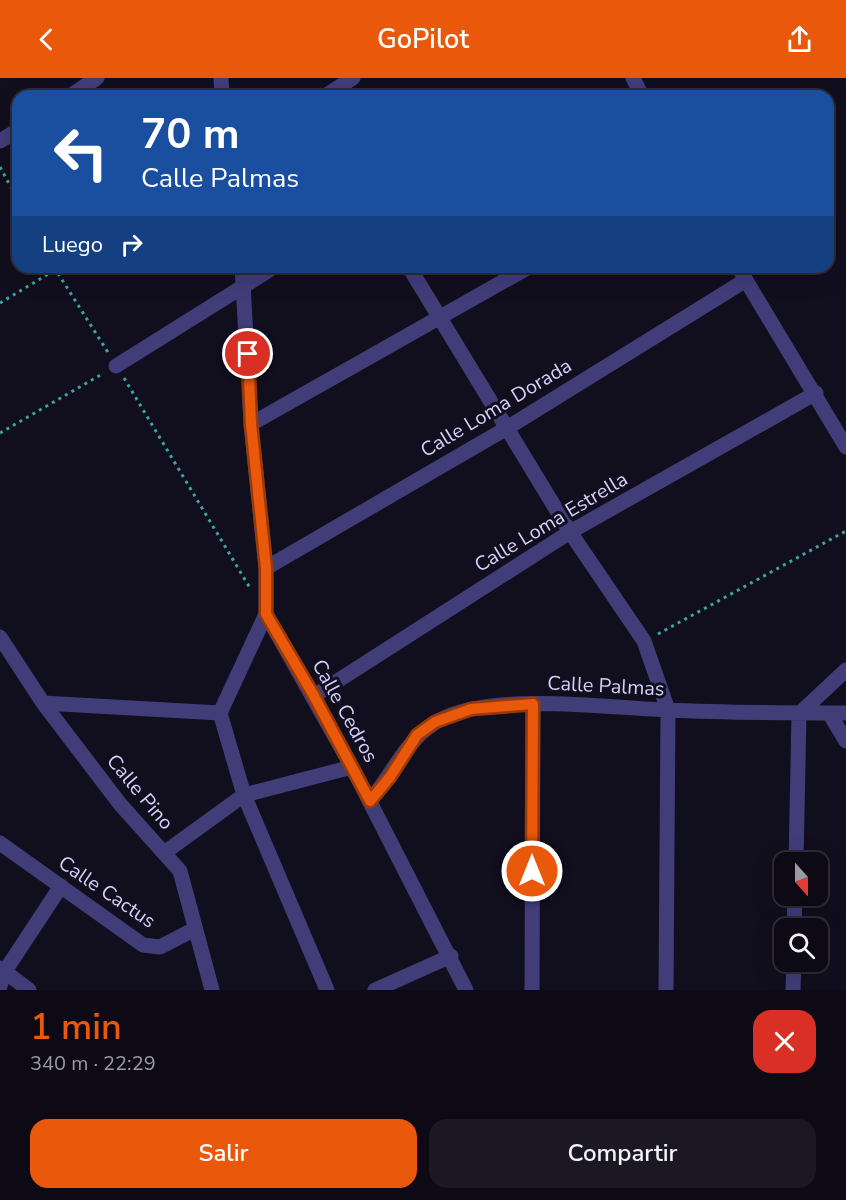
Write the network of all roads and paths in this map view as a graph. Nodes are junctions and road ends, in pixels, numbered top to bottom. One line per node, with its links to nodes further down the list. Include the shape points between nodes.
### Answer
1 (97, 78): 3 (street)
2 (353, 78): 4 (street)
3 (79, 90)
4 (334, 90)
5 (0, 167): 6 (path)
6 (12, 189)
7 (47, 273): 15 (path)
8 (58, 273): 17 (path)
9 (243, 273): 14 (street)
10 (263, 273): 14 (street)
11 (413, 273): 16 (street)
12 (519, 273): 16 (street)
13 (742, 273): 18 (street); 20 (street, Calle Loma Dorada)
14 (245, 283): 17 (street); 19 (street)
15 (0, 303)
16 (440, 319): 19 (street); 20 (street)
17 (116, 366): 21 (path); 26 (path)
18 (816, 393): 22 (street); 24 (street, Calle Loma Estrella)
19 (251, 424): 25 (street)
20 (507, 429): 24 (street); 25 (street, Calle Loma Dorada)
21 (0, 433)
22 (846, 447)
23 (846, 531): 28 (path)
24 (570, 532): 28 (street); 30 (street, Calle Loma Estrella)
25 (266, 568): 26 (street)
26 (266, 614): 30 (street, Calle Cedros); 34 (street)
27 (0, 637): 31 (street, Calle Pino)
28 (644, 641): 33 (street)
29 (846, 670): 36 (street)
30 (314, 696): 39 (street, Calle Cedros)
31 (43, 703): 34 (street); 44 (street, Calle Pino, via 120,804)
32 (533, 704): 33 (street, Calle Palmas); 41 (street, Calle Palmas, via 471,709 435,722 417,735); 55 (street)
33 (668, 710): 36 (street, Calle Palmas); 56 (street)
34 (220, 713): 40 (street)
35 (829, 713): 36 (street, Calle Palmas); 37 (street, Calle Palmas); 38 (street)
36 (798, 714): 43 (street)
37 (846, 714)
38 (846, 741)
39 (352, 767): 40 (street); 41 (street, Calle Cedros)
40 (244, 795): 44 (street); 52 (street)
41 (370, 801): 47 (street, Calle Cedros)
42 (0, 843): 45 (street, Calle Cactus)
43 (796, 852)
44 (164, 853): 46 (street, Calle Pino, via 180,871)
45 (61, 886): 46 (street, Calle Cactus, via 143,945 160,947); 49 (street)
46 (195, 929): 51 (street, Calle Pino)
47 (450, 956): 53 (street); 54 (street, Calle Cedros)
48 (794, 972): 57 (street)
49 (2, 975): 50 (street)
50 (29, 990)
51 (212, 990)
52 (327, 990)
53 (375, 990)
54 (466, 990)
55 (532, 990)
56 (666, 990)
57 (793, 990)

